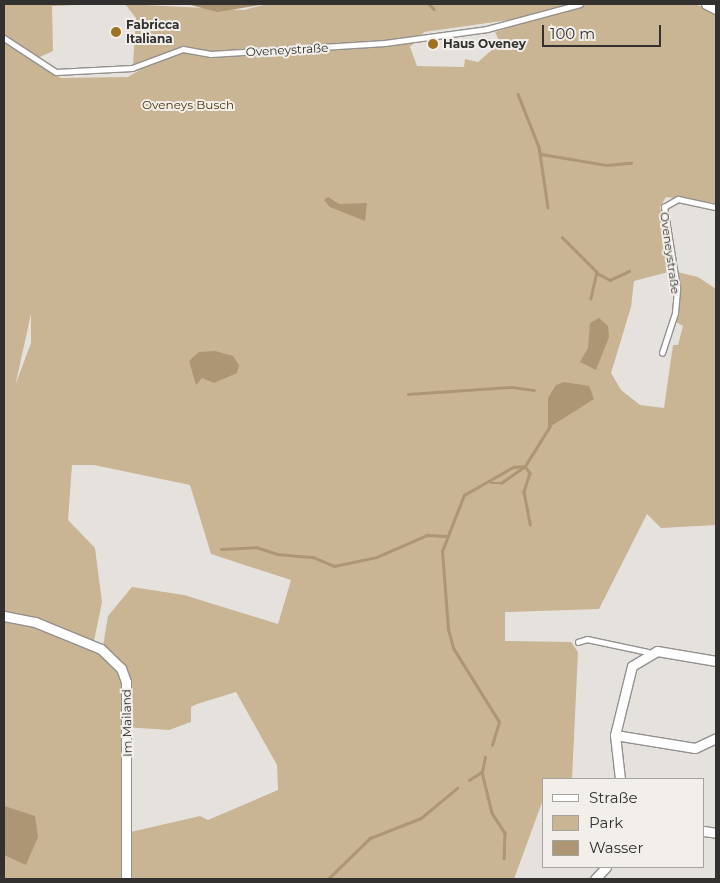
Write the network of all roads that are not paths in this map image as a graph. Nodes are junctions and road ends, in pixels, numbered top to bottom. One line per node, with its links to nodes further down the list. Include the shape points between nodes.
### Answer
1 (580, 4): 4 (lane, Oveneystraße, via 487,29 385,43 211,54 183,49 132,68 56,72)
2 (706, 4): 3 (street)
3 (716, 9)
4 (4, 38)
5 (716, 207): 6 (lane, Oveneystraße, via 678,198 664,207 677,288 675,313)
6 (662, 353)
7 (4, 616): 15 (street, Im Mailand, via 35,622 92,645 121,668 127,707)
8 (578, 642): 9 (lane, via 587,639)
9 (648, 652): 10 (street); 11 (street, via 632,666 625,680)
10 (716, 661)
11 (614, 736): 12 (street, via 695,748); 13 (street)
12 (716, 738)
13 (620, 778)
14 (605, 868): 16 (street)
15 (126, 879)
16 (595, 879)

